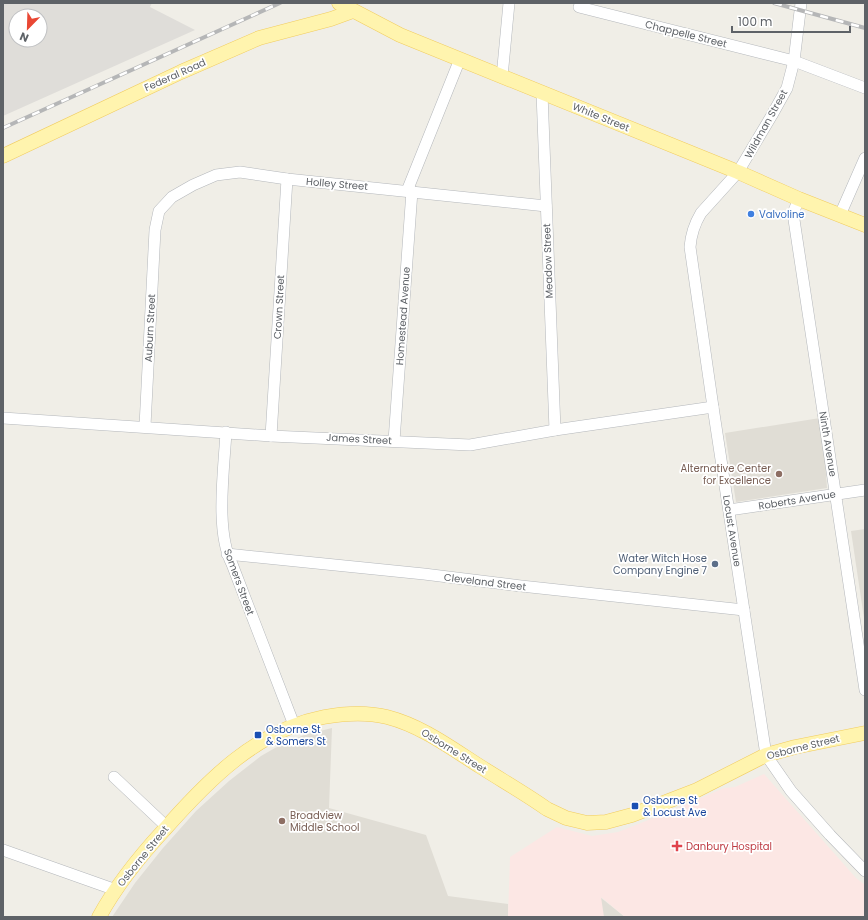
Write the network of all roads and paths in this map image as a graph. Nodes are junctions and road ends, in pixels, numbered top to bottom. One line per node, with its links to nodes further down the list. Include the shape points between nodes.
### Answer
1 (339, 3): 5 (main road, White Street)
2 (509, 3): 8 (street)
3 (801, 3): 7 (street, Wildman Street)
4 (579, 7): 7 (street, Chappelle Street)
5 (353, 11): 6 (main road, White Street, via 400,35); 11 (main road, Federal Road, via 259,38)
6 (460, 59): 8 (main road, White Street); 15 (street, Homestead Avenue)
7 (794, 61): 9 (street, Chappelle Street); 13 (street, Wildman Street, via 787,88)
8 (502, 77): 10 (main road, White Street)
9 (865, 88)
10 (542, 93): 13 (main road, White Street); 17 (street, Meadow Street)
11 (3, 156)
12 (865, 158): 18 (street)
13 (738, 172): 16 (main road, White Street); 21 (street, Locust Avenue, via 697,219 690,247)
14 (287, 180): 15 (street, Holley Street); 20 (street, Holley Street, via 240,172 216,175 193,184 172,197 159,211); 26 (street, Crown Street)
15 (409, 191): 17 (street, Holley Street); 27 (street, Homestead Avenue)
16 (799, 199): 18 (main road, White Street); 29 (street, Ninth Avenue, via 794,213)
17 (546, 206): 24 (street, Meadow Street)
18 (840, 215): 19 (main road, White Street)
19 (865, 225)
20 (155, 230): 23 (street, Auburn Street)
21 (713, 407): 24 (street, James Street); 30 (street, Locust Avenue)
22 (3, 418): 23 (street, James Street)
23 (145, 426): 25 (street, James Street)
24 (555, 430): 27 (street, James Street, via 470,445)
25 (226, 432): 26 (street, James Street); 31 (street, Somers Street, via 222,502)
26 (271, 436): 27 (street, James Street)
27 (394, 441)
28 (865, 490): 29 (street, Roberts Avenue)
29 (836, 494): 30 (street, Roberts Avenue); 33 (street, Ninth Avenue)
30 (729, 510): 32 (street, Locust Avenue)
31 (227, 554): 32 (street, Cleveland Street); 34 (street, Somers Street)
32 (744, 610): 36 (street, Locust Avenue)
33 (865, 690)
34 (294, 725): 36 (main road, Osborne Street, via 338,714 367,714 410,724 547,809 566,818 587,823 632,816 697,790); 38 (main road, Osborne Street, via 268,737 216,775)
35 (865, 732): 36 (main road, Osborne Street)
36 (766, 755): 40 (street, Locust Avenue, via 791,791)
37 (114, 777): 38 (street)
38 (167, 827): 41 (main road, Osborne Street, via 140,857)
39 (3, 850): 41 (street)
40 (865, 871)
41 (116, 890): 42 (main road, Osborne Street)
42 (99, 917)

